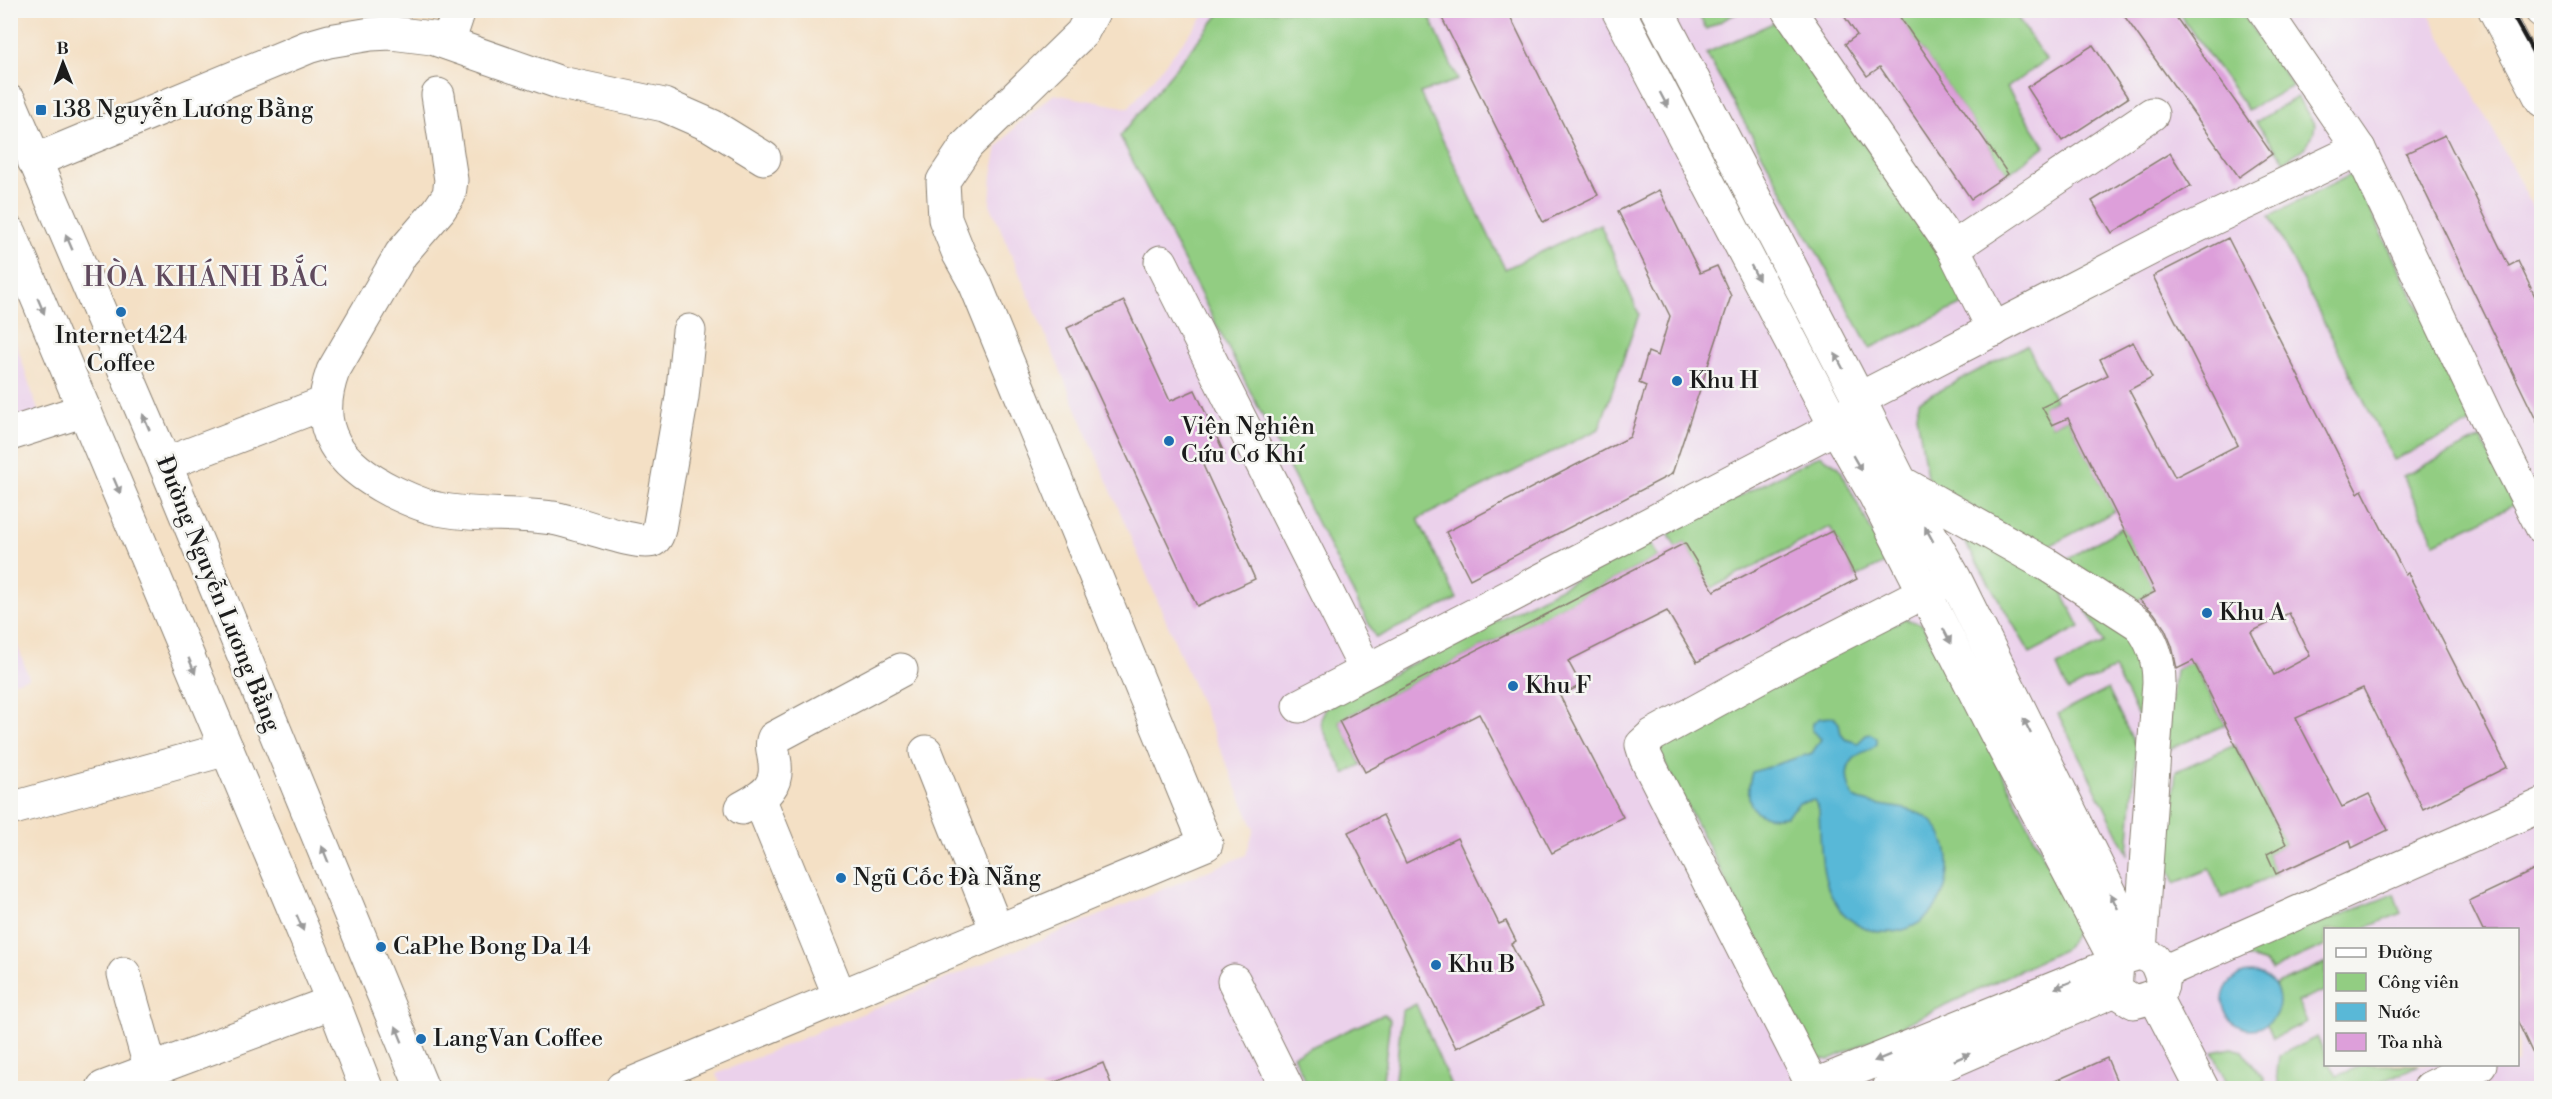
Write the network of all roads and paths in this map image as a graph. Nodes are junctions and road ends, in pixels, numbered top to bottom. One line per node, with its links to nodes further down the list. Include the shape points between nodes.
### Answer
1 (459, 10): 8 (main road)
2 (1094, 10): 40 (main road, via 1082,33 967,145 943,181 945,219 980,294 1206,844)
3 (1618, 10): 10 (main road)
4 (1657, 10): 9 (main road)
5 (1789, 10): 19 (main road)
6 (2264, 10): 15 (main road)
7 (2495, 10): 12 (main road)
8 (447, 43): 16 (main road, via 561,82 664,105 712,126); 17 (main road, via 392,33 329,41 247,71)
9 (1678, 53): 10 (main road); 23 (main road, one-way to 9)
10 (1647, 67): 26 (main road, one-way to 26)
11 (438, 95): 24 (main road, via 451,180 449,195 401,254 333,371)
12 (2541, 100)
13 (10, 102): 17 (main road, Đường Nguyễn Lương Bằng)
14 (2152, 114): 19 (main road)
15 (2360, 149): 21 (main road, via 2160,243); 30 (main road)
16 (765, 158)
17 (34, 161): 28 (main road, Đường Nguyễn Lương Bằng, one-way to 17)
18 (10, 233): 25 (main road, Đường Nguyễn Lương Bằng, one-way to 25)
19 (1953, 248): 21 (main road)
20 (1161, 262): 34 (main road)
21 (1994, 330): 23 (main road)
22 (689, 332): 24 (main road, via 659,529 651,541 635,541 552,518 438,509 407,498 353,469 333,441)
23 (1859, 399): 26 (main road); 29 (main road)
24 (325, 403): 28 (main road)
25 (85, 410): 27 (main road); 36 (main road, Đường Nguyễn Lương Bằng, one-way to 36)
26 (1836, 427): 29 (main road, one-way to 29); 34 (main road)
27 (10, 434)
28 (165, 464): 51 (main road, Đường Nguyễn Lương Bằng, one-way to 28)
29 (1888, 488): 31 (main road, one-way to 29); 32 (main road); 42 (main road, via 2046,564 2139,624 2148,638 2156,657 2159,682)
30 (2541, 527)
31 (1954, 577): 32 (main road); 42 (main road, one-way to 31)
32 (1924, 591): 42 (main road, one-way to 42); 48 (main road, via 1756,678 1653,735 1642,745)
33 (901, 670): 44 (main road, via 774,738 777,777 750,803)
34 (1366, 670): 35 (main road)
35 (1299, 706)
36 (227, 749): 39 (main road); 45 (main road, Đường Nguyễn Lương Bằng, one-way to 45)
37 (926, 752): 40 (main road)
38 (2541, 805): 42 (main road)
39 (10, 809)
40 (997, 931): 44 (main road)
41 (124, 974): 47 (main road)
42 (2138, 975): 48 (main road, one-way to 48); 54 (main road, one-way to 42); 55 (main road)
43 (1234, 981): 53 (main road)
44 (840, 997): 52 (main road)
45 (333, 1002): 47 (main road); 50 (main road, Đường Nguyễn Lương Bằng)
46 (2478, 1066): 56 (main road)
47 (151, 1070): 49 (main road)
48 (1812, 1088)
49 (103, 1089)
50 (366, 1089)
51 (422, 1089)
52 (622, 1089)
53 (1287, 1089)
54 (1889, 1089)
55 (2202, 1089)
56 (2430, 1089)

